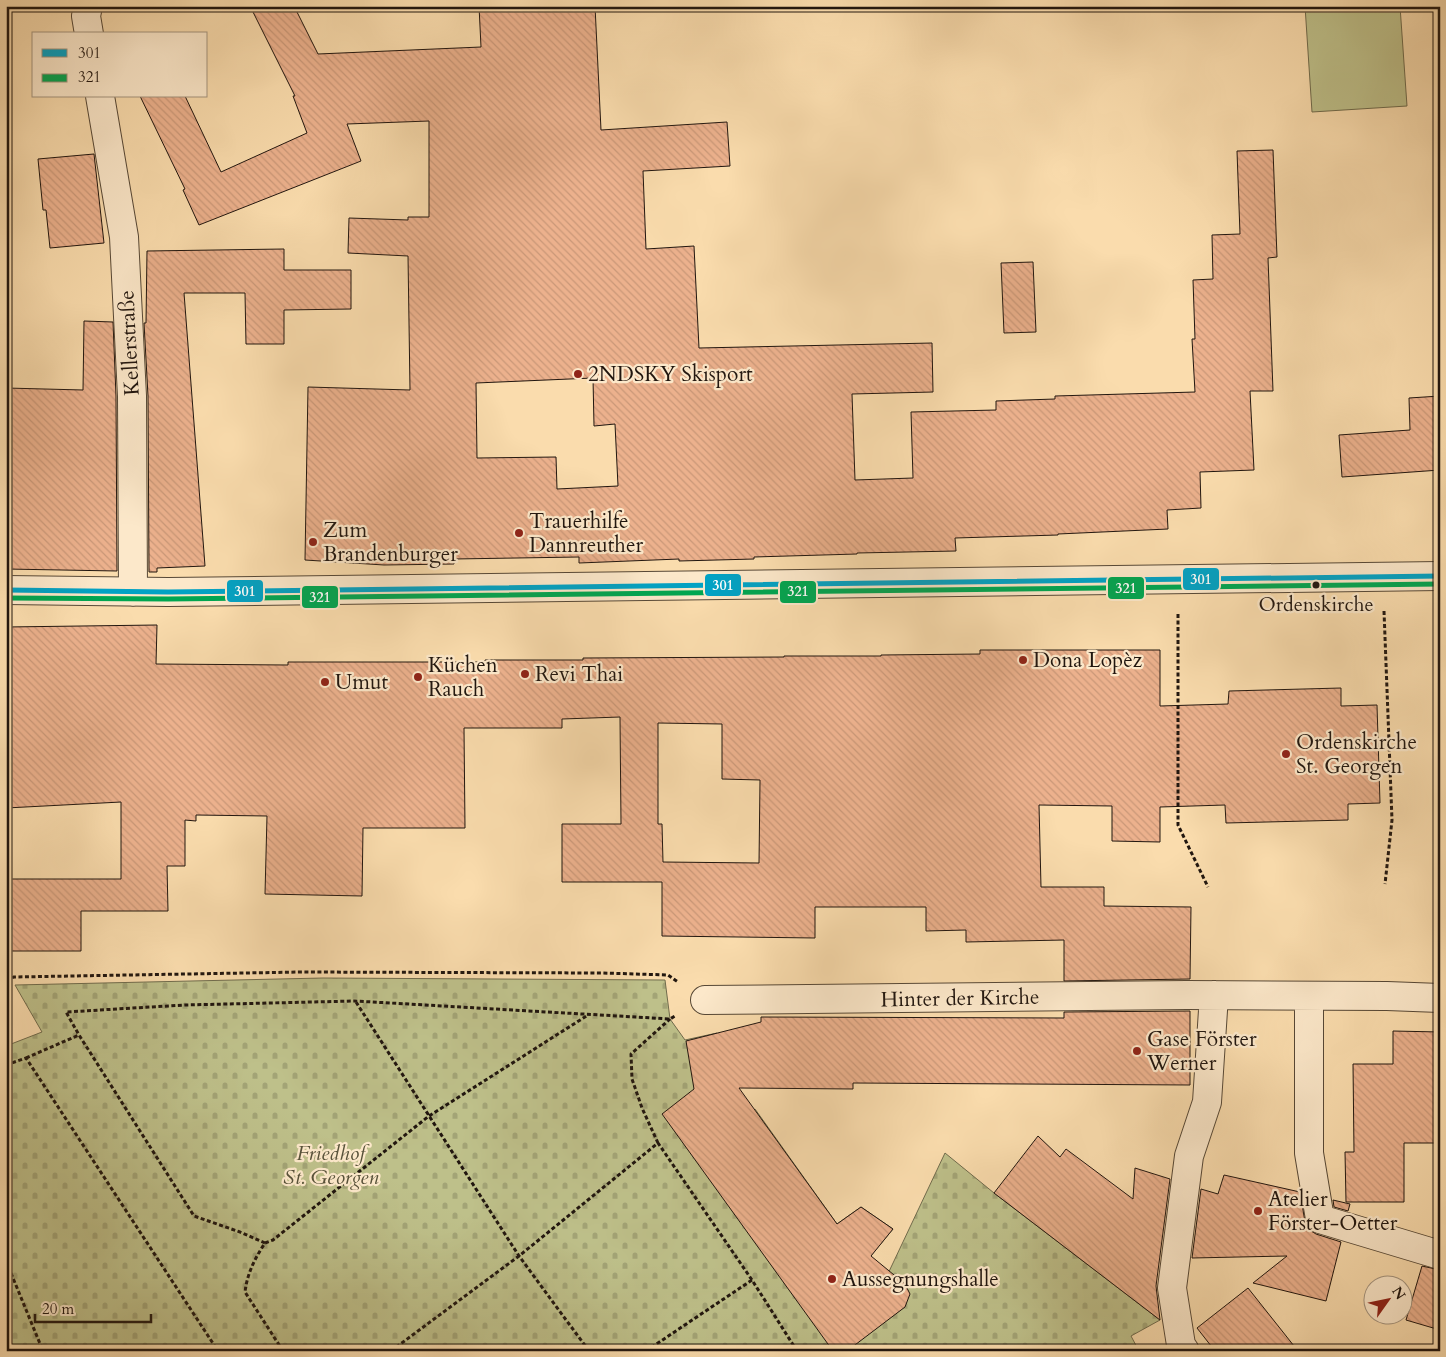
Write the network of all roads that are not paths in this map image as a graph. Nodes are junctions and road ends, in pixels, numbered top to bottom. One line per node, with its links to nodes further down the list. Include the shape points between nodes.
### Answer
1 (88, 6): 2 (street)
2 (89, 32)
3 (100, 98): 6 (street, Kellerstraße, via 124,237 132,396)
4 (1440, 576): 6 (street)
5 (6, 590): 6 (street)
6 (133, 592)
7 (1214, 995): 8 (street, Hinter der Kirche); 10 (street, Hinter der Kirche); 12 (street, via 1207,1102 1189,1156 1172,1288 1180,1345)
8 (1309, 997): 9 (street, Hinter der Kirche); 11 (street, via 1309,1153 1320,1219)
9 (1440, 998)
10 (705, 1000)
11 (1440, 1255)
12 (1185, 1351)

